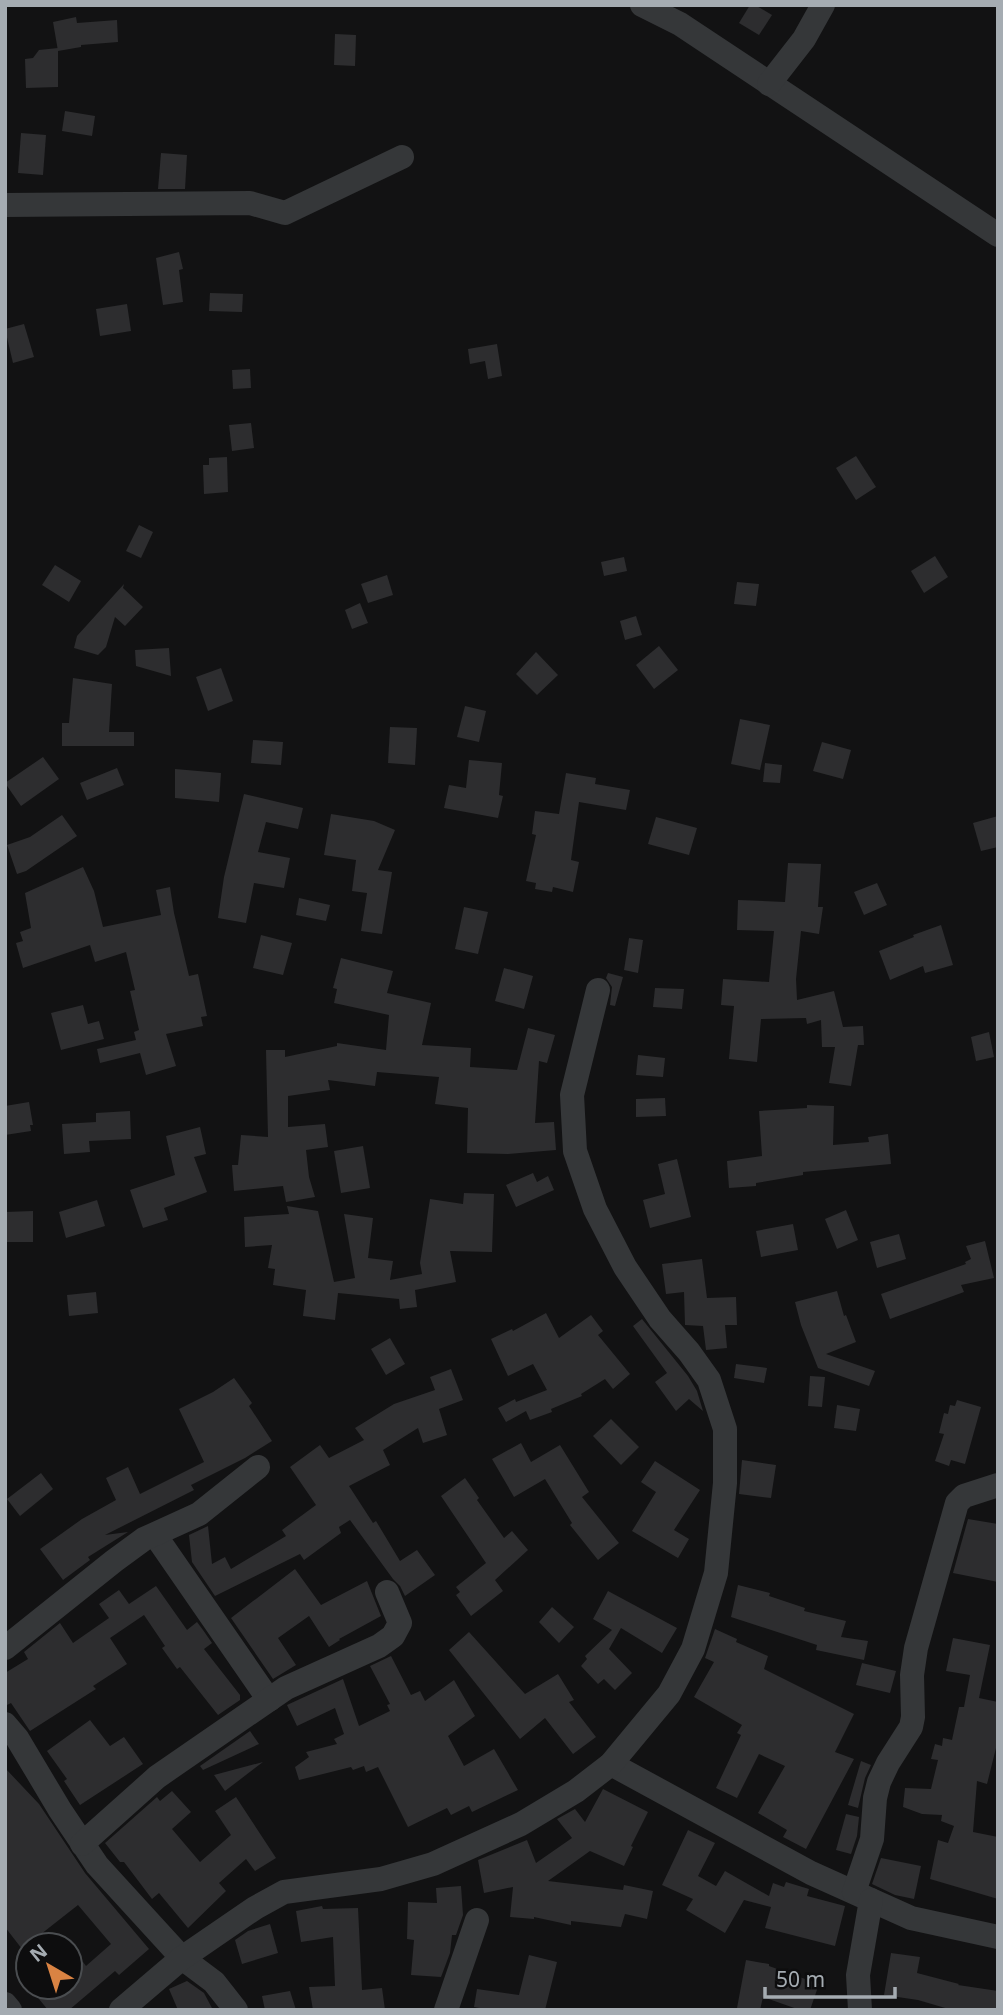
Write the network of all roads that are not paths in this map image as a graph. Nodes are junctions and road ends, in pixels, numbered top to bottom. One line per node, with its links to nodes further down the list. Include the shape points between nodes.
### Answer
1 (642, 5): 3 (street, via 680,24)
2 (823, 5): 3 (street, via 804,39)
3 (769, 84): 6 (street)
4 (402, 157): 5 (street, via 285,213 250,204)
5 (5, 205)
6 (998, 235)
7 (598, 990): 15 (street, via 572,1096 575,1151 595,1209 625,1266 709,1380 725,1429 716,1573 693,1649 669,1693)
8 (258, 1467): 10 (street, via 199,1514)
9 (998, 1485): 17 (street, via 964,1496 957,1503 916,1648 911,1727 888,1763 875,1798)
10 (155, 1535): 12 (street, via 114,1561); 13 (street)
11 (387, 1592): 13 (street, via 400,1623 393,1636)
12 (5, 1648)
13 (269, 1700): 16 (street, via 157,1777)
14 (5, 1724): 16 (street)
15 (611, 1764): 17 (street); 20 (street, via 521,1824 433,1864 381,1879 284,1892)
16 (82, 1844): 20 (street)
17 (862, 1896): 19 (street, via 911,1918); 26 (street)
18 (477, 1920): 25 (street)
19 (998, 1937)
20 (182, 1958): 23 (street); 24 (street, via 214,1982)
21 (5, 2004): 22 (street)
22 (10, 2010)
23 (121, 2010)
24 (236, 2010)
25 (446, 2010)
26 (860, 2010)

